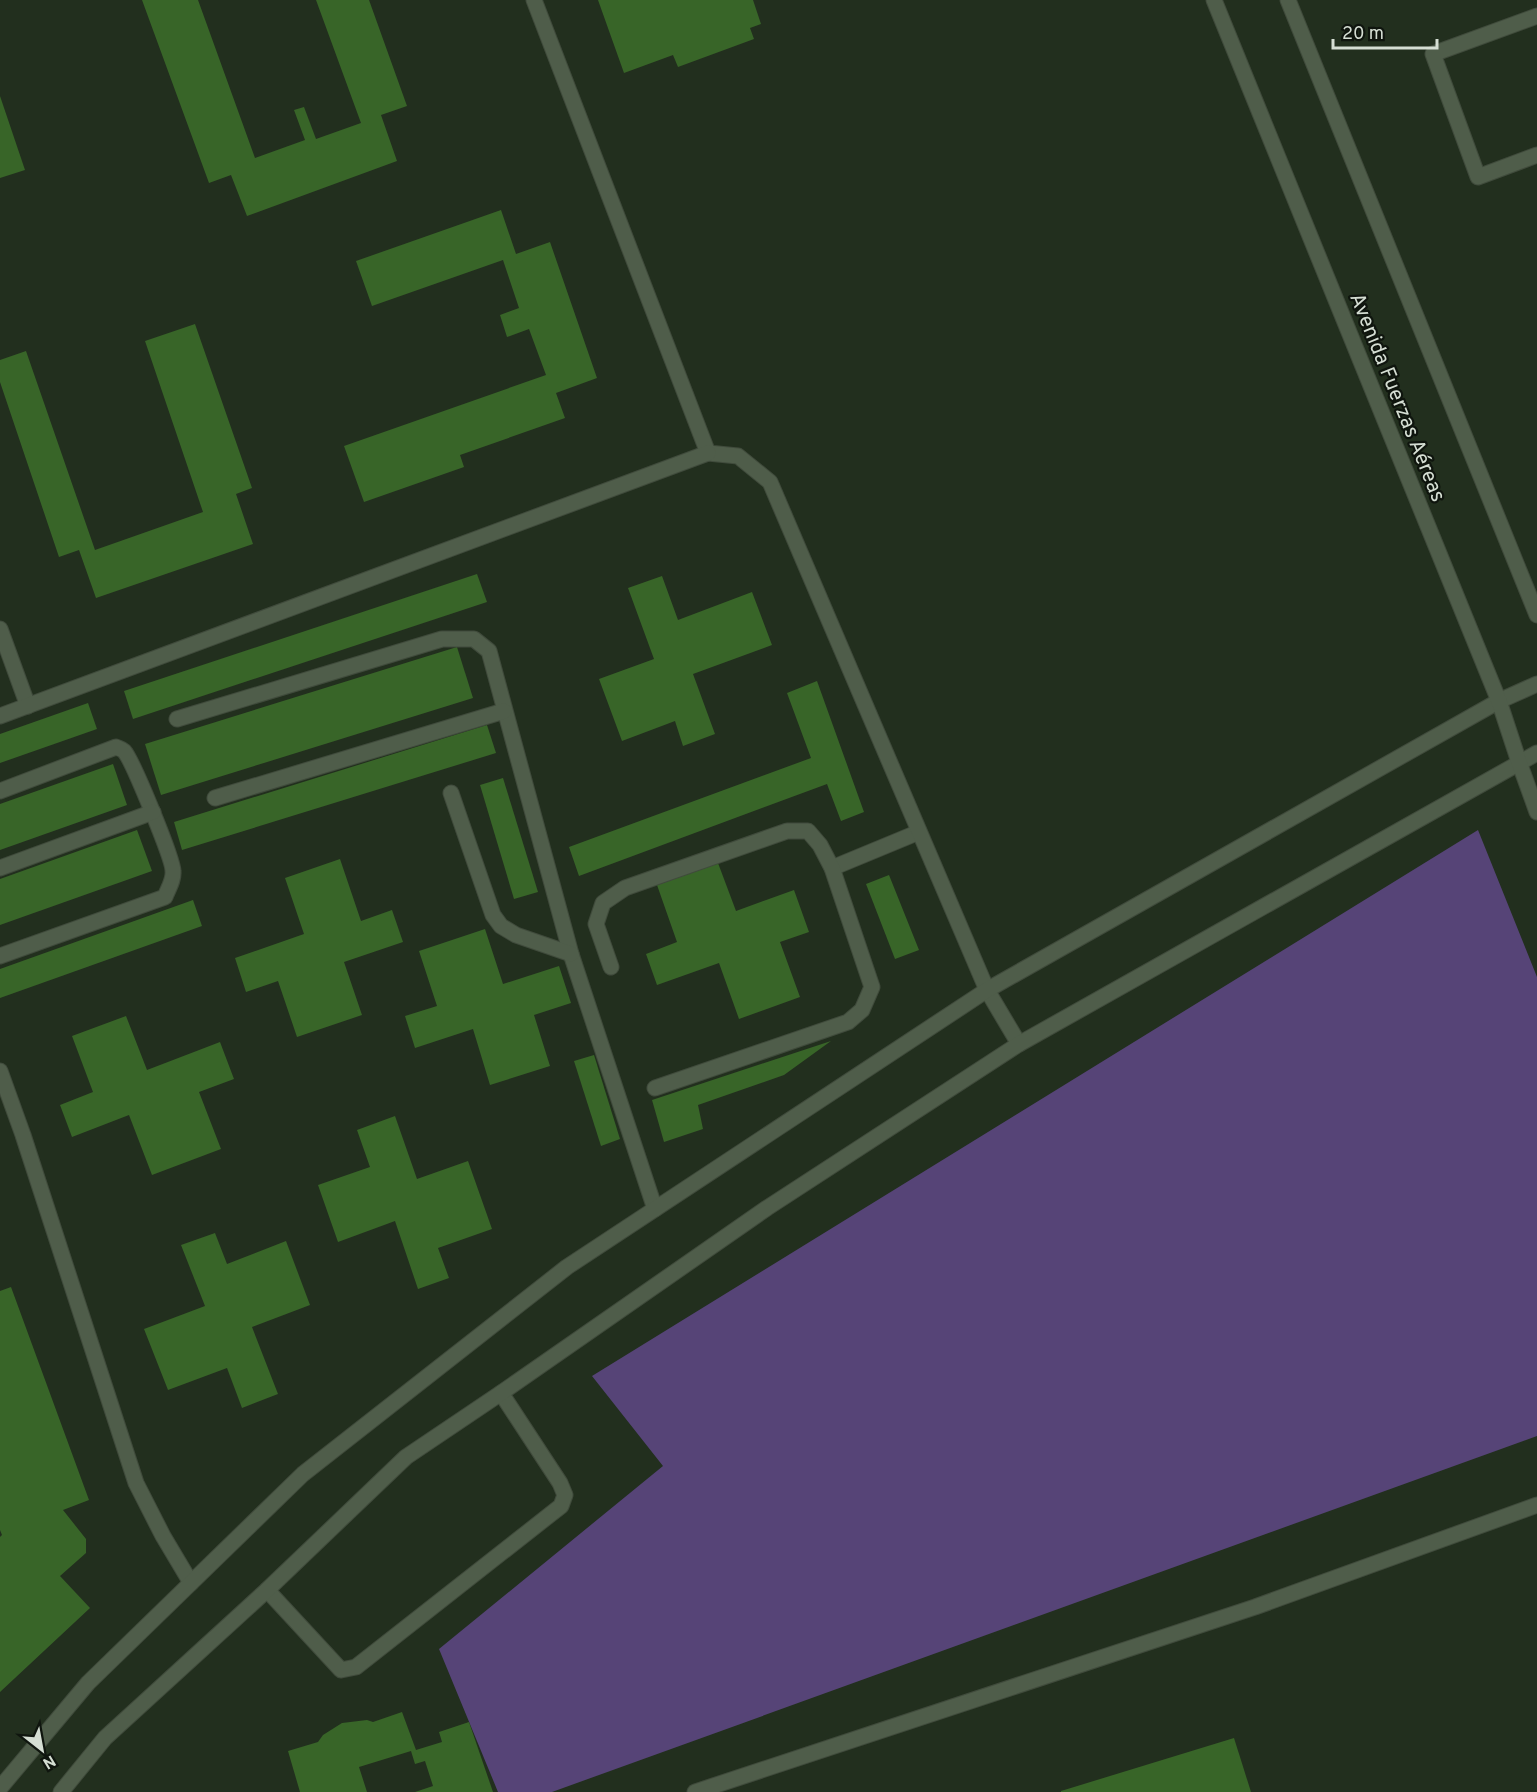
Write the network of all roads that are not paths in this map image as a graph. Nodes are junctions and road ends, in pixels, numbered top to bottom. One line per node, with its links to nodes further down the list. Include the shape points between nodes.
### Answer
1 (534, 0): 6 (street)
2 (1214, 0): 10 (street, Avenida Fuerzas Aéreas)
3 (1288, 0): 7 (street)
4 (1537, 16): 5 (street, via 1433,54 1478,177)
5 (1537, 155)
6 (708, 453): 11 (street); 22 (street, via 738,456 770,482)
7 (1537, 615)
8 (0, 629): 11 (street)
9 (1537, 684): 10 (street)
10 (1499, 701): 16 (street, Avenida Fuerzas Aéreas); 28 (street)
11 (28, 706): 13 (street)
12 (504, 711): 14 (street, via 489,651 474,639 442,639); 19 (street); 25 (street)
13 (0, 716)
14 (177, 719)
15 (1537, 753): 16 (street)
16 (1519, 762): 21 (street, Avenida Fuerzas Aéreas); 29 (street)
17 (0, 791): 20 (street, via 116,747 125,752)
18 (451, 793): 25 (street, via 493,915 501,926)
19 (215, 798)
20 (153, 812): 23 (street); 26 (street, via 173,870 165,897)
21 (1537, 812)
22 (919, 832): 24 (street); 28 (street)
23 (0, 868)
24 (832, 868): 27 (street, via 808,831 787,831 625,888 603,903 596,924); 31 (street, via 872,987 862,1010 848,1022)
25 (571, 954): 32 (street)
26 (0, 956)
27 (611, 967)
28 (987, 990): 29 (street); 32 (street)
29 (1019, 1044): 33 (street, via 766,1208)
30 (0, 1071): 35 (street, via 136,1483)
31 (655, 1088)
32 (655, 1209): 35 (street, via 567,1267 303,1474)
33 (501, 1393): 36 (street, via 406,1457); 36 (street, via 560,1483 565,1495 561,1506 356,1667 341,1670)
34 (1537, 1505): 39 (street, via 1255,1607)
35 (191, 1583): 37 (street, via 88,1683)
36 (267, 1590): 38 (street, via 105,1738)
37 (0, 1788)
38 (61, 1792)
39 (695, 1792)

